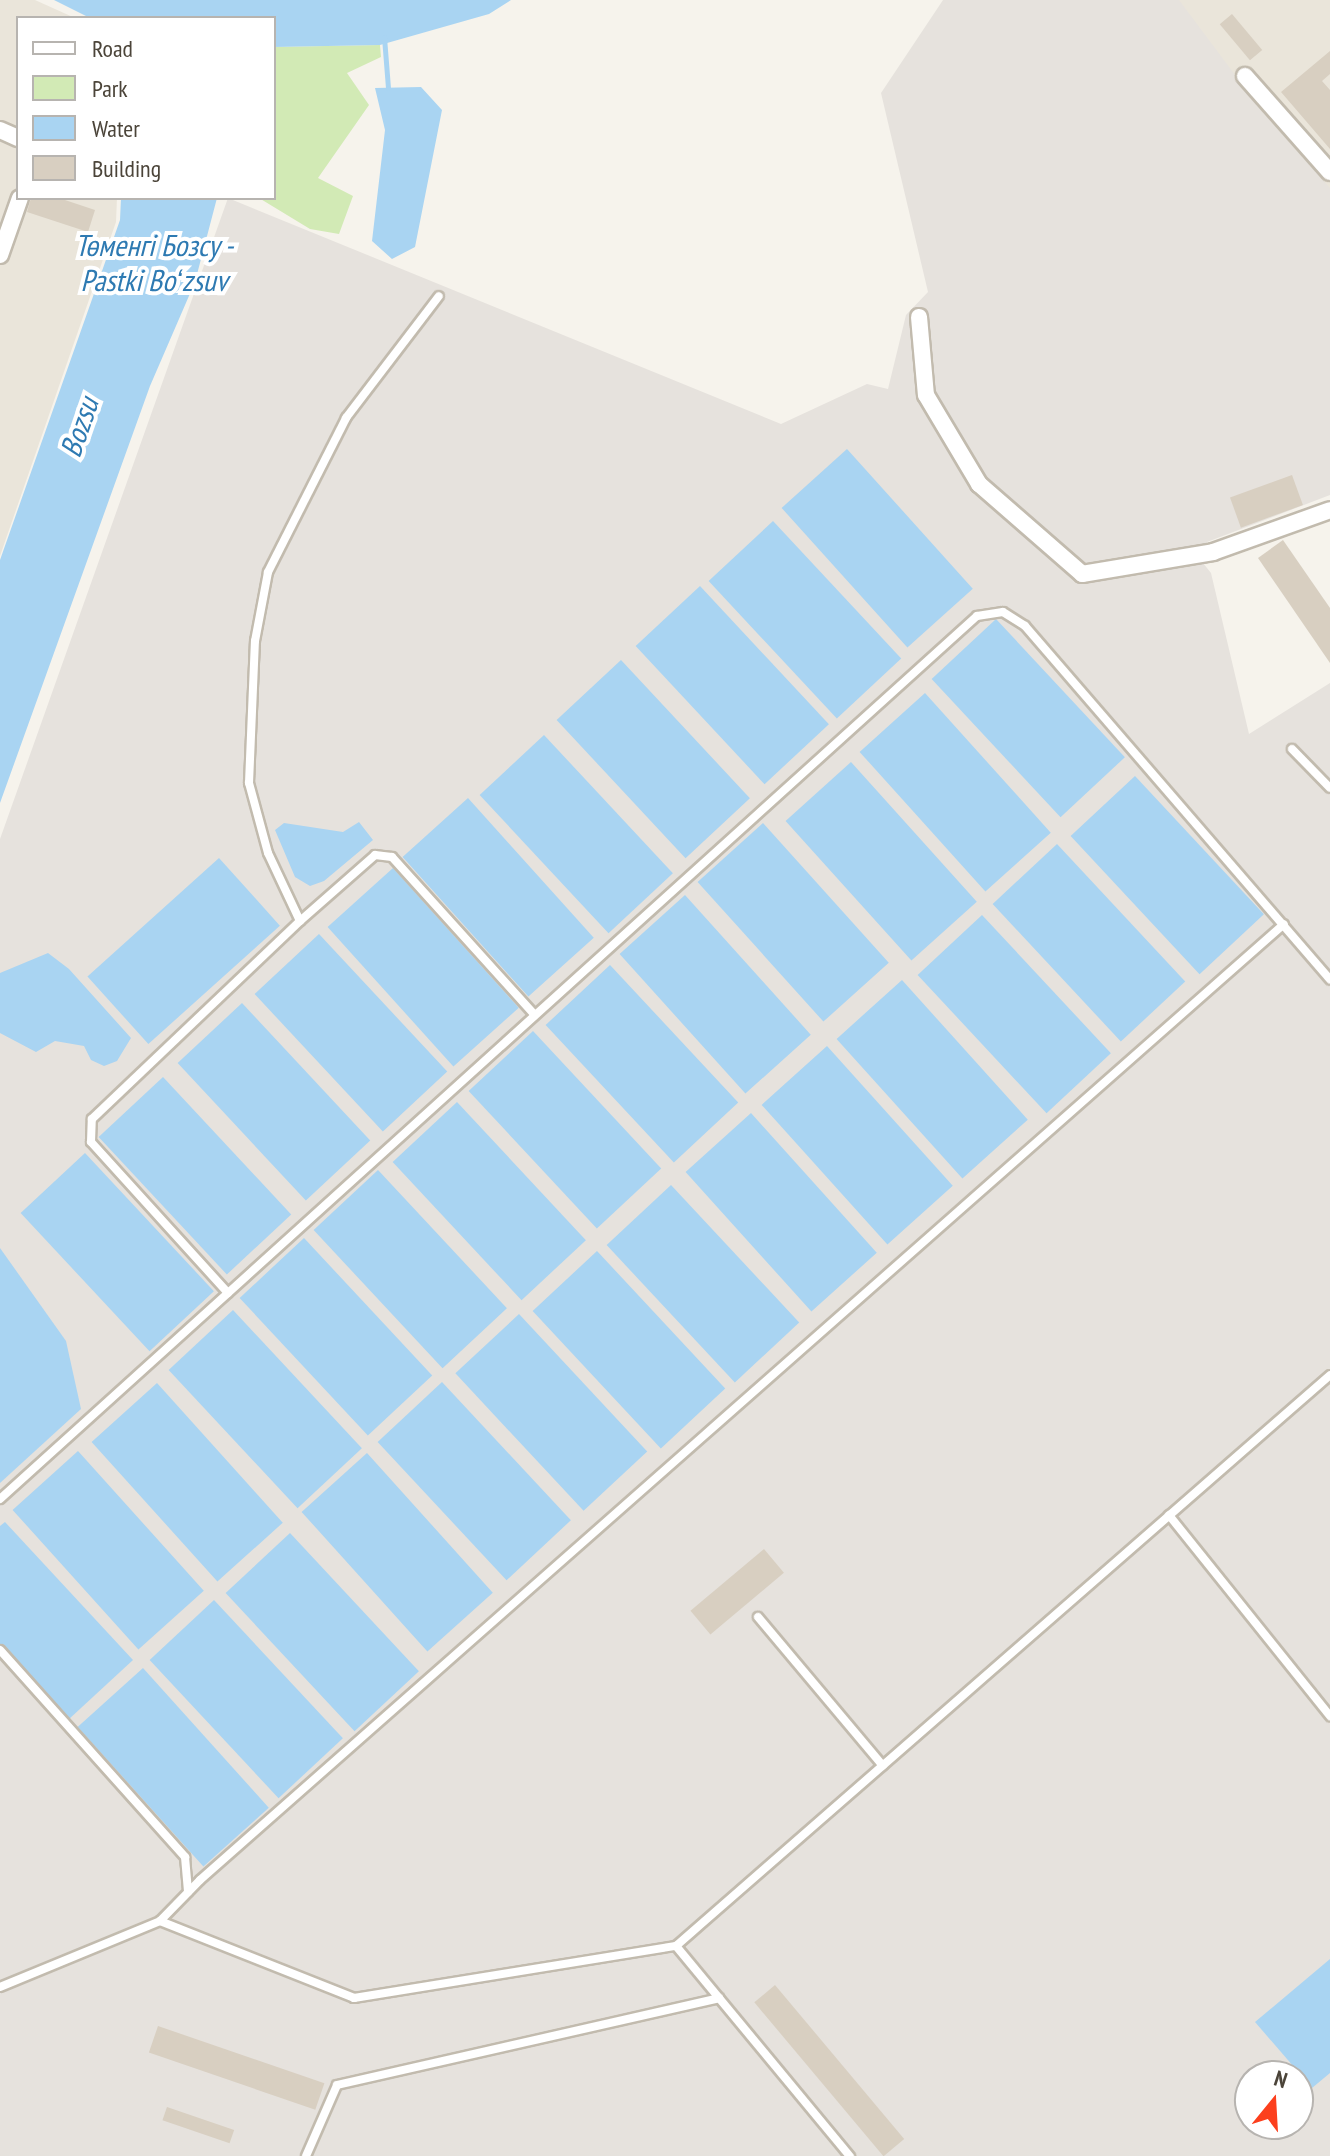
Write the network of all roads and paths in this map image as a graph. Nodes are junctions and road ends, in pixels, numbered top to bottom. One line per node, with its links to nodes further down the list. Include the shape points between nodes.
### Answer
1 (1245, 76): 2 (street)
2 (1330, 172)
3 (19, 200): 4 (street)
4 (0, 255)
5 (439, 296): 10 (lane, via 346,418 268,572 255,641 249,783 268,853)
6 (919, 317): 7 (street, via 926,395 979,484 1082,574 1213,552)
7 (1330, 510)
8 (1292, 749): 9 (lane)
9 (1330, 788)
10 (300, 921): 13 (lane, via 375,855 392,857); 14 (lane, via 92,1119 91,1142)
11 (1284, 924): 12 (lane); 13 (lane, via 1025,626 1003,612 977,616); 22 (lane)
12 (1330, 979)
13 (535, 1015): 14 (lane)
14 (228, 1293): 16 (lane)
15 (1330, 1375): 17 (lane)
16 (0, 1499)
17 (1169, 1515): 20 (lane); 21 (lane)
18 (758, 1617): 21 (lane)
19 (0, 1650): 22 (lane, via 185,1857)
20 (1330, 1716)
21 (883, 1766): 24 (lane)
22 (188, 1892): 23 (lane)
23 (160, 1921): 24 (lane, via 354,1998); 25 (lane)
24 (676, 1946): 26 (lane)
25 (0, 1987)
26 (719, 1998): 27 (lane, via 337,2085); 28 (lane)
27 (306, 2156)
28 (850, 2156)

